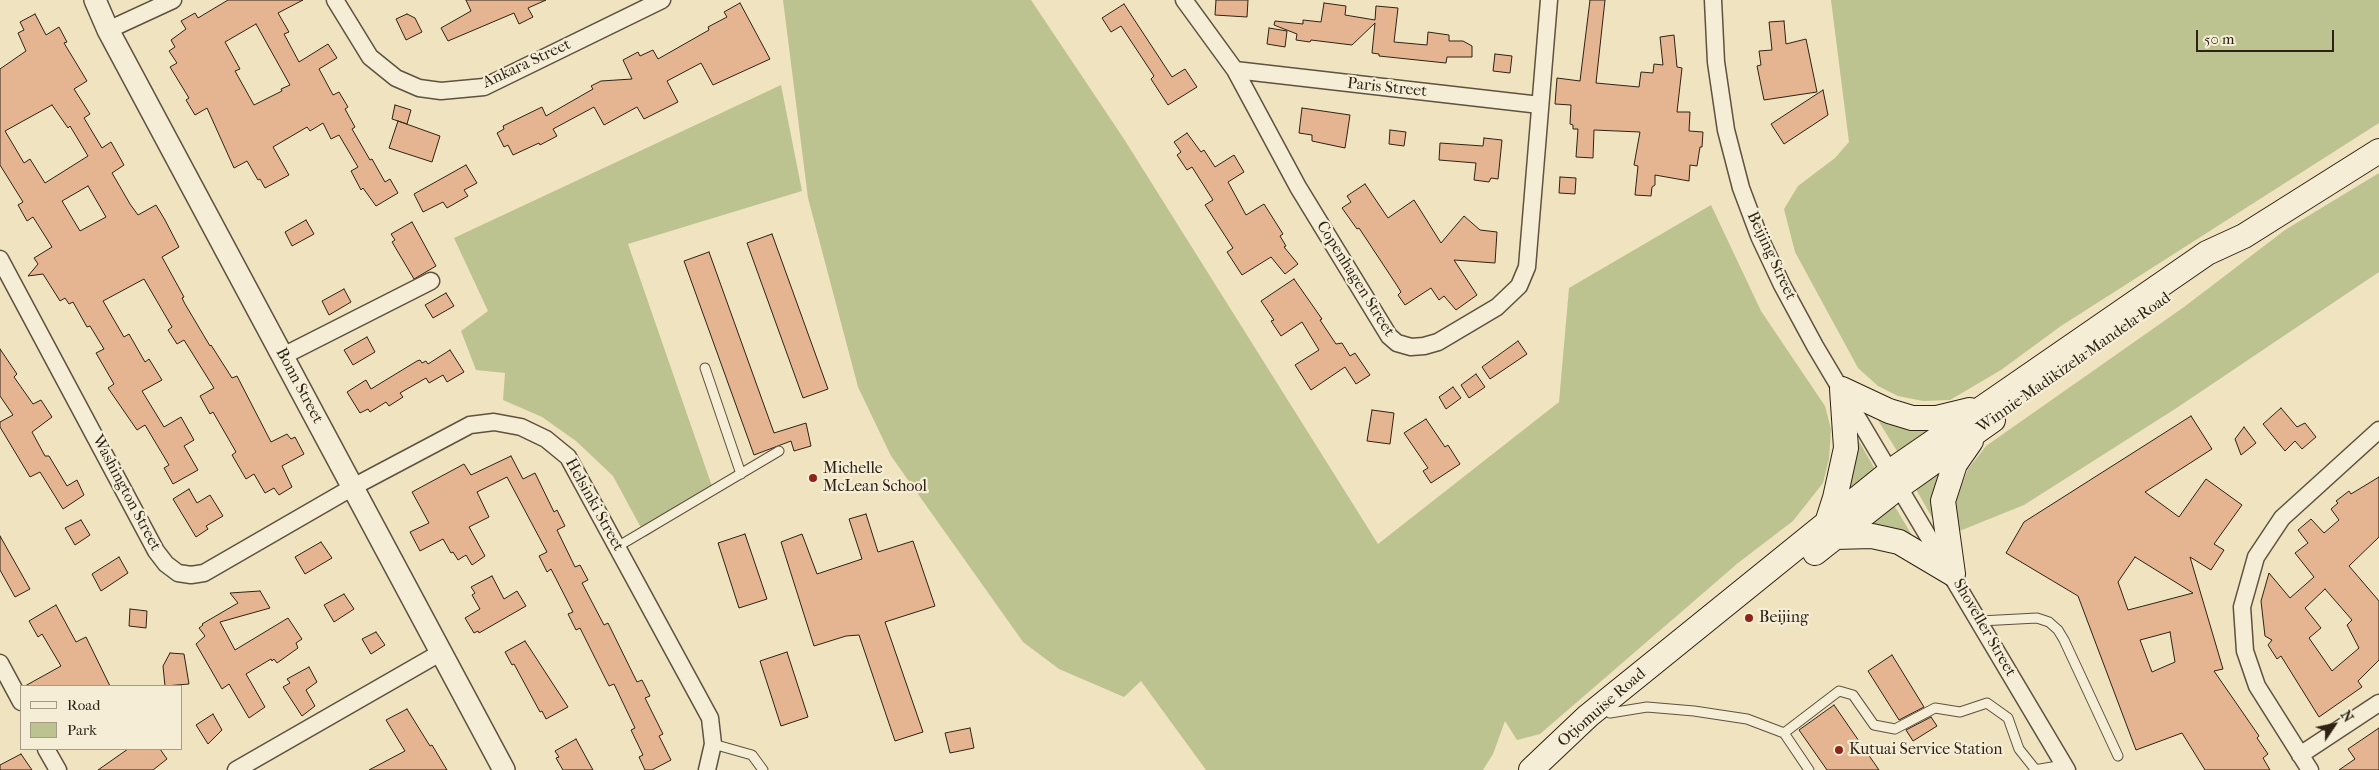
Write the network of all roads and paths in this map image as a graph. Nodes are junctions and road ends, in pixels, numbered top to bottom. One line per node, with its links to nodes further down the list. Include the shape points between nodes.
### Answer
1 (96, 0): 8 (street, Bonn Street)
2 (173, 0): 8 (street)
3 (335, 0): 4 (street, Ankara Street, via 370,57 396,78 419,88 441,91 484,87)
4 (662, 0)
5 (1184, 0): 9 (street, Copenhagen Street)
6 (1549, 0): 10 (street, Copenhagen Street)
7 (1713, 0): 16 (street, Beijing Street, via 1716,62 1726,130 1741,188 1782,284)
8 (108, 30): 14 (street, Bonn Street)
9 (1235, 70): 10 (street, Paris Street); 10 (street, Copenhagen Street, via 1298,187 1389,336 1397,343 1411,347 1438,342 1497,307 1519,286 1527,267)
10 (1540, 105)
11 (2379, 151): 17 (main road, Winnie Madikizela Mandela Road, via 2244,236 2207,253)
12 (0, 258): 22 (street, Washington Street, via 156,551 178,573 204,573)
13 (431, 281): 14 (street)
14 (283, 356): 22 (street, Bonn Street)
15 (705, 368): 20 (lane)
16 (1842, 389): 17 (main road, via 1889,412 1912,418); 21 (street, Beijing Street); 23 (main road, via 1846,448)
17 (1984, 417): 21 (main road, Winnie Madikizela Mandela Road); 25 (main road, via 1952,472 1943,501)
18 (2379, 430): 36 (street, via 2282,518 2256,557 2242,607 2245,651 2258,686)
19 (779, 451): 20 (lane)
20 (741, 474): 24 (lane)
21 (1896, 479): 23 (main road, Otjomuise Road); 25 (street, Shoveller Street)
22 (353, 487): 24 (street, Helsinki Street, via 470,425 494,422 521,427 546,439 568,456); 27 (street, Bonn Street)
23 (1831, 530): 25 (main road, via 1899,542); 31 (main road, Otjomuise Road); 34 (main road, Otjomuise Road, via 1588,716)
24 (618, 547): 33 (street, Helsinki Street, via 710,718)
25 (1953, 574): 26 (street, Shoveller Street)
26 (1980, 621): 37 (lane, via 2038,618 2058,630); 38 (street, Shoveller Street)
27 (440, 653): 40 (street); 41 (street, Bonn Street)
28 (0, 663): 29 (street)
29 (20, 700)
30 (2379, 703): 36 (street)
31 (1610, 713): 32 (lane, via 1647,707 1694,711 1747,719); 34 (main road, Otjomuise Road)
32 (1784, 733): 45 (lane); 46 (lane, via 1839,691 1853,695 1874,725 1895,729 1935,708 1960,712 1988,703 2008,718 2019,749)
33 (712, 744): 42 (street, Helsinki Street); 43 (lane, via 752,756)
34 (1554, 749): 44 (main road)
35 (47, 750): 39 (street)
36 (2300, 755): 47 (street)
37 (2118, 756)
38 (2065, 768): 46 (lane)
39 (58, 770)
40 (236, 770)
41 (504, 770)
42 (707, 770)
43 (763, 770)
44 (1531, 770)
45 (1809, 770)
46 (2035, 770)
47 (2310, 770)

